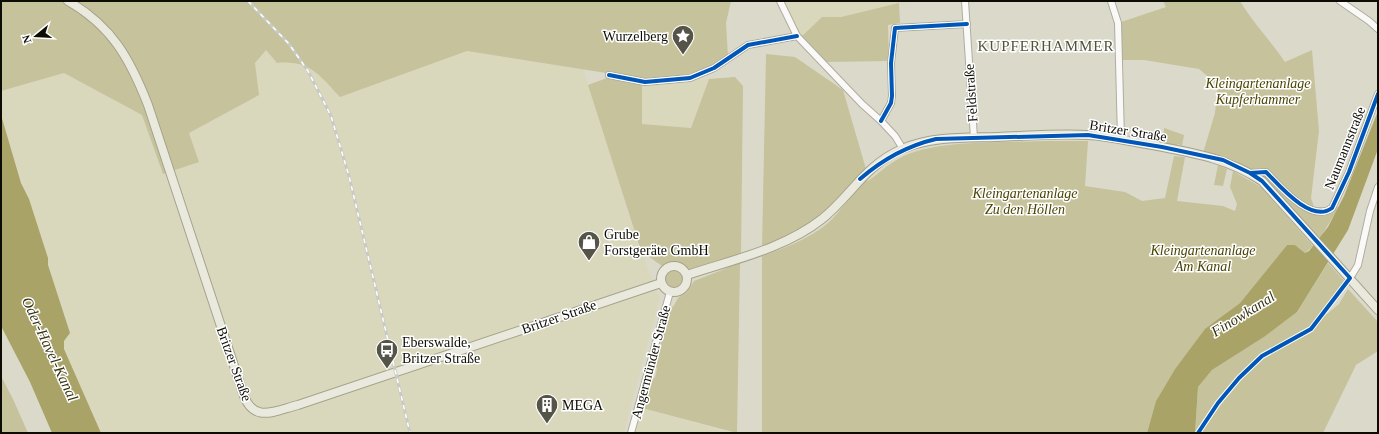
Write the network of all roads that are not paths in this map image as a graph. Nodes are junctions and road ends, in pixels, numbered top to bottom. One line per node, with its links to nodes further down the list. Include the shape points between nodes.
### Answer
1 (68, 1): 19 (main road, Britzer Straße, via 101,25 121,48 137,77 244,398 250,409 264,413 298,404)
2 (780, 1): 8 (street)
3 (965, 1): 6 (street, Feldstraße)
4 (1111, 1): 13 (street, via 1118,23)
5 (1340, 1): 7 (street)
6 (967, 24): 11 (street, via 895,28 891,63 892,96); 12 (street, Feldstraße)
7 (1378, 29)
8 (797, 36): 9 (street, via 748,45 714,68 690,78 644,82); 11 (street)
9 (609, 75)
10 (1378, 94): 15 (street, Naumannstraße, via 1349,172 1332,208 1322,212 1297,203 1266,172)
11 (881, 121): 14 (street)
12 (974, 138): 13 (main road, Britzer Straße, via 1088,134); 14 (main road, Britzer Straße, via 936,139)
13 (1121, 139): 15 (main road, Britzer Straße, via 1223,160)
14 (903, 149): 17 (main road, Britzer Straße, via 868,172 823,218 800,234)
15 (1250, 173): 18 (main road, Britzer Straße, via 1262,182)
16 (1378, 187): 18 (street, via 1368,216 1358,265)
17 (686, 275): 19 (main road, via 680,267 669,267 662,274); 20 (main road, via 685,287 678,292)
18 (1350, 278): 21 (main road, Britzer Straße)
19 (662, 283): 20 (main road)
20 (670, 292): 22 (street, Angermünder Straße)
21 (1378, 310)
22 (631, 433)

